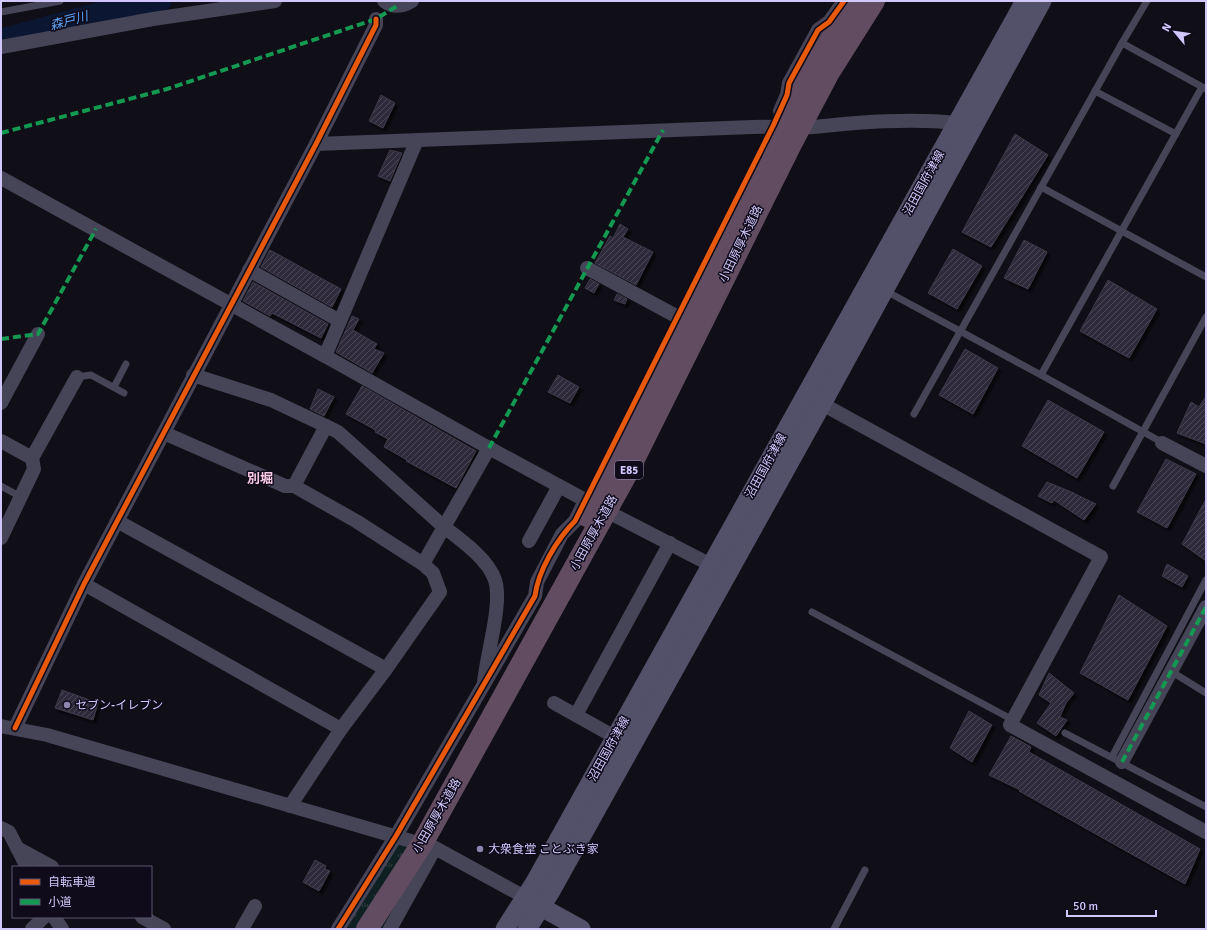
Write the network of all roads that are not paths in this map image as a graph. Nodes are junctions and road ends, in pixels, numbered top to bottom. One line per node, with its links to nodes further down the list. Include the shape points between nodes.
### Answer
1 (60, 1): 11 (lane)
2 (275, 1): 14 (street)
3 (384, 1): 4 (street, via 397,6)
4 (412, 1)
5 (844, 1): 18 (street, via 829,22 818,30 789,83)
6 (855, 1): 102 (highway, 小田原厚木道路 / E85, bridge, via 816,64 777,135 536,617 418,824)
7 (874, 1): 103 (highway, 小田原厚木道路 / E85, bridge, via 828,74 792,142 626,476 422,844)
8 (1025, 1): 17 (main road, 沼田国府津線)
9 (1042, 1): 28 (main road, 沼田国府津線)
10 (1148, 1): 13 (lane)
11 (1, 12)
12 (376, 19): 21 (street, via 376,25)
13 (1122, 43): 15 (lane); 16 (lane)
14 (1, 47)
15 (1204, 88): 19 (lane)
16 (1095, 91): 19 (lane); 23 (lane)
17 (957, 123): 18 (street); 42 (main road, 沼田国府津線)
18 (773, 126): 20 (street); 30 (street)
19 (1176, 134): 24 (lane)
20 (417, 140): 21 (street); 32 (street)
21 (316, 144): 26 (street)
22 (1, 178): 29 (street)
23 (1041, 187): 24 (lane); 33 (lane)
24 (1121, 231): 27 (lane); 38 (lane)
25 (587, 268): 30 (street)
26 (249, 270): 29 (street); 32 (street)
27 (1206, 277)
28 (884, 290): 33 (lane); 42 (main road, 沼田国府津線)
29 (231, 304): 35 (street); 37 (street)
30 (676, 316): 58 (street)
31 (1206, 317): 46 (lane)
32 (340, 321): 35 (street)
33 (961, 332): 38 (lane); 44 (lane)
34 (38, 334): 43 (street)
35 (325, 356): 50 (street)
36 (126, 364): 40 (lane)
37 (193, 375): 45 (street, via 271,400); 47 (street)
38 (1041, 375): 46 (lane)
39 (77, 378): 40 (lane, via 91,375); 51 (street)
40 (114, 387): 41 (lane)
41 (124, 393)
42 (814, 400): 65 (main road, 沼田国府津線); 76 (street, via 1101,556); 92 (main road, 沼田国府津線)
43 (1, 403)
44 (914, 414)
45 (326, 426): 54 (street); 60 (street, via 338,432)
46 (1143, 432): 49 (lane); 56 (lane)
47 (164, 433): 54 (street, via 285,486); 59 (street)
48 (1, 441): 51 (street)
49 (1168, 446): 52 (street)
50 (489, 448): 55 (street); 60 (street)
51 (32, 458): 57 (street, via 34,469)
52 (1206, 466)
53 (1, 486): 57 (lane)
54 (294, 486): 64 (street)
55 (559, 486): 58 (street); 62 (street)
56 (1113, 486)
57 (20, 497): 61 (street)
58 (585, 500): 63 (street); 72 (street, via 575,521 562,534 537,582 535,596)
59 (117, 521): 67 (street); 70 (street)
60 (444, 527): 64 (street); 72 (street, via 474,551 495,580 496,609)
61 (3, 530)
62 (529, 541)
63 (670, 543): 65 (street); 75 (street)
64 (423, 564): 70 (street, via 434,573 440,592)
65 (711, 565): 80 (main road, 沼田国府津線)
66 (1206, 581): 71 (lane)
67 (84, 584): 77 (street); 78 (street)
68 (1206, 607): 71 (street)
69 (812, 612): 76 (lane)
70 (386, 669): 78 (street)
71 (1167, 669): 73 (lane); 81 (street)
72 (484, 685): 86 (street)
73 (1206, 693)
74 (554, 703): 75 (street)
75 (576, 715): 80 (street)
76 (1013, 720): 85 (street, via 1010,725)
77 (8, 727): 82 (street, via 47,735)
78 (341, 729): 82 (street)
79 (1066, 732): 81 (lane)
80 (615, 737): 92 (main road, 沼田国府津線)
81 (1117, 760): 83 (lane)
82 (290, 806): 86 (street)
83 (1206, 807)
84 (1, 828): 87 (street, via 9,832)
85 (1206, 832)
86 (396, 836): 88 (street); 101 (street)
87 (17, 848): 89 (street); 90 (street)
88 (435, 848): 92 (street); 104 (street)
89 (26, 866)
90 (50, 866)
91 (865, 870): 108 (lane)
92 (533, 902): 105 (main road, 沼田国府津線); 106 (main road, 沼田国府津線); 107 (main road)
93 (255, 906): 100 (street)
94 (43, 918): 97 (street)
95 (55, 918): 98 (street)
96 (144, 918): 99 (street)
97 (32, 929)
98 (62, 929)
99 (164, 929)
100 (242, 929)
101 (338, 929)
102 (352, 929)
103 (367, 929)
104 (390, 929)
105 (505, 929)
106 (528, 929)
107 (580, 929)
108 (834, 929)

